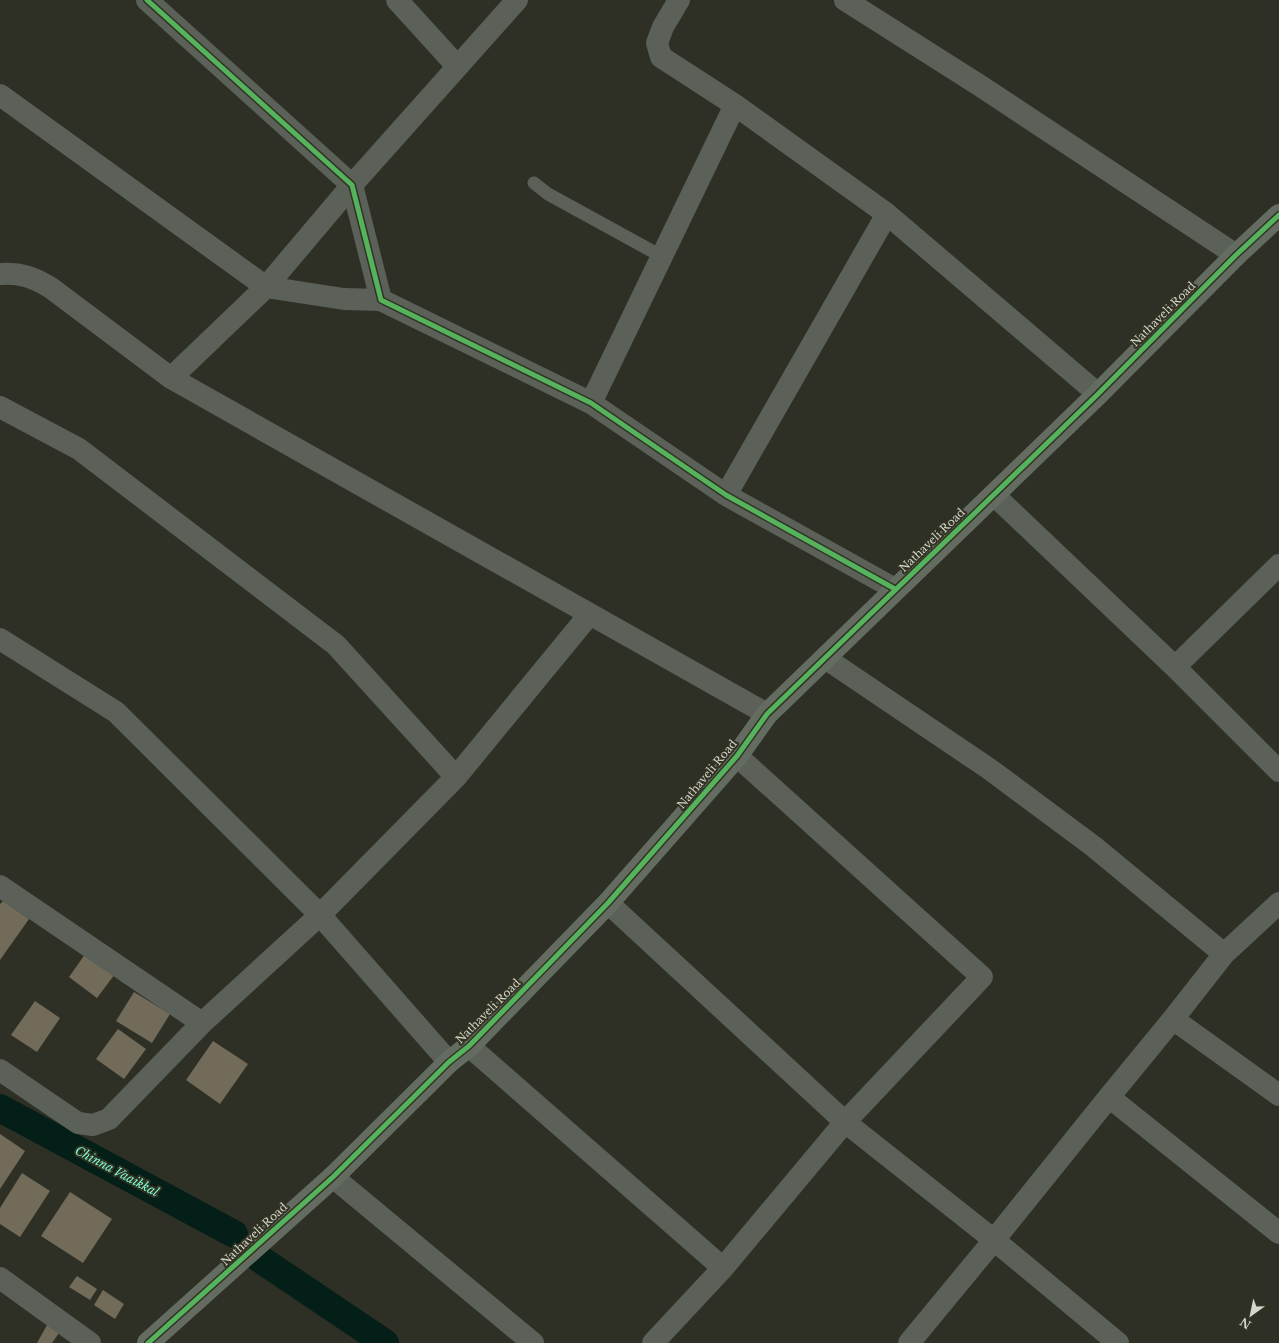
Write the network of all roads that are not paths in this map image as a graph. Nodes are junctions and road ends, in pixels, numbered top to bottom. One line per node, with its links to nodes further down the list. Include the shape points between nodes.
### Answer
1 (147, 0): 10 (street)
2 (397, 0): 6 (street)
3 (517, 0): 6 (street)
4 (680, 0): 8 (street, via 663,27 657,43 661,57)
5 (845, 0): 13 (street)
6 (457, 66): 10 (street)
7 (0, 94): 16 (street)
8 (735, 105): 11 (street); 14 (street)
9 (534, 183): 14 (lane, via 548,194)
10 (352, 186): 16 (street); 17 (street)
11 (887, 214): 19 (street); 22 (street)
12 (1279, 215): 13 (street, Nathaveli Road)
13 (1236, 255): 19 (street, Nathaveli Road)
14 (661, 256): 20 (street)
15 (0, 274): 18 (street, via 20,274 35,278)
16 (266, 287): 17 (street, via 344,299); 18 (street)
17 (381, 300): 20 (street)
18 (171, 378): 26 (street)
19 (1098, 394): 23 (street, Nathaveli Road)
20 (591, 403): 22 (street)
21 (0, 407): 33 (street, via 78,449 336,644)
22 (726, 495): 25 (street)
23 (994, 495): 25 (street, Nathaveli Road); 29 (street)
24 (1279, 565): 29 (street)
25 (895, 589): 28 (street, Nathaveli Road)
26 (589, 615): 30 (street); 33 (street)
27 (0, 639): 37 (street, via 116,712)
28 (825, 658): 30 (street, Nathaveli Road); 38 (street, via 988,768 1093,846)
29 (1175, 667): 32 (street)
30 (767, 714): 31 (street, Nathaveli Road)
31 (737, 756): 35 (street, Nathaveli Road); 46 (street, via 982,977)
32 (1279, 771)
33 (456, 777): 37 (street)
34 (0, 886): 40 (street)
35 (608, 903): 41 (street, Nathaveli Road); 46 (street)
36 (1279, 903): 38 (street)
37 (320, 915): 40 (street); 42 (street)
38 (1224, 954): 39 (street)
39 (1173, 1019): 44 (street); 45 (street)
40 (202, 1023): 43 (street, via 109,1119 93,1125 78,1123)
41 (469, 1046): 42 (street, Nathaveli Road); 50 (street)
42 (449, 1062): 47 (street, Nathaveli Road)
43 (0, 1070)
44 (1279, 1095)
45 (1109, 1097): 48 (street); 49 (street)
46 (845, 1122): 49 (street); 50 (street)
47 (333, 1177): 53 (street, Nathaveli Road); 54 (street)
48 (1279, 1233)
49 (994, 1240): 56 (street); 57 (street)
50 (723, 1268): 55 (street)
51 (0, 1278): 52 (street)
52 (90, 1343)
53 (148, 1343)
54 (533, 1343)
55 (653, 1343)
56 (909, 1343)
57 (1118, 1343)

